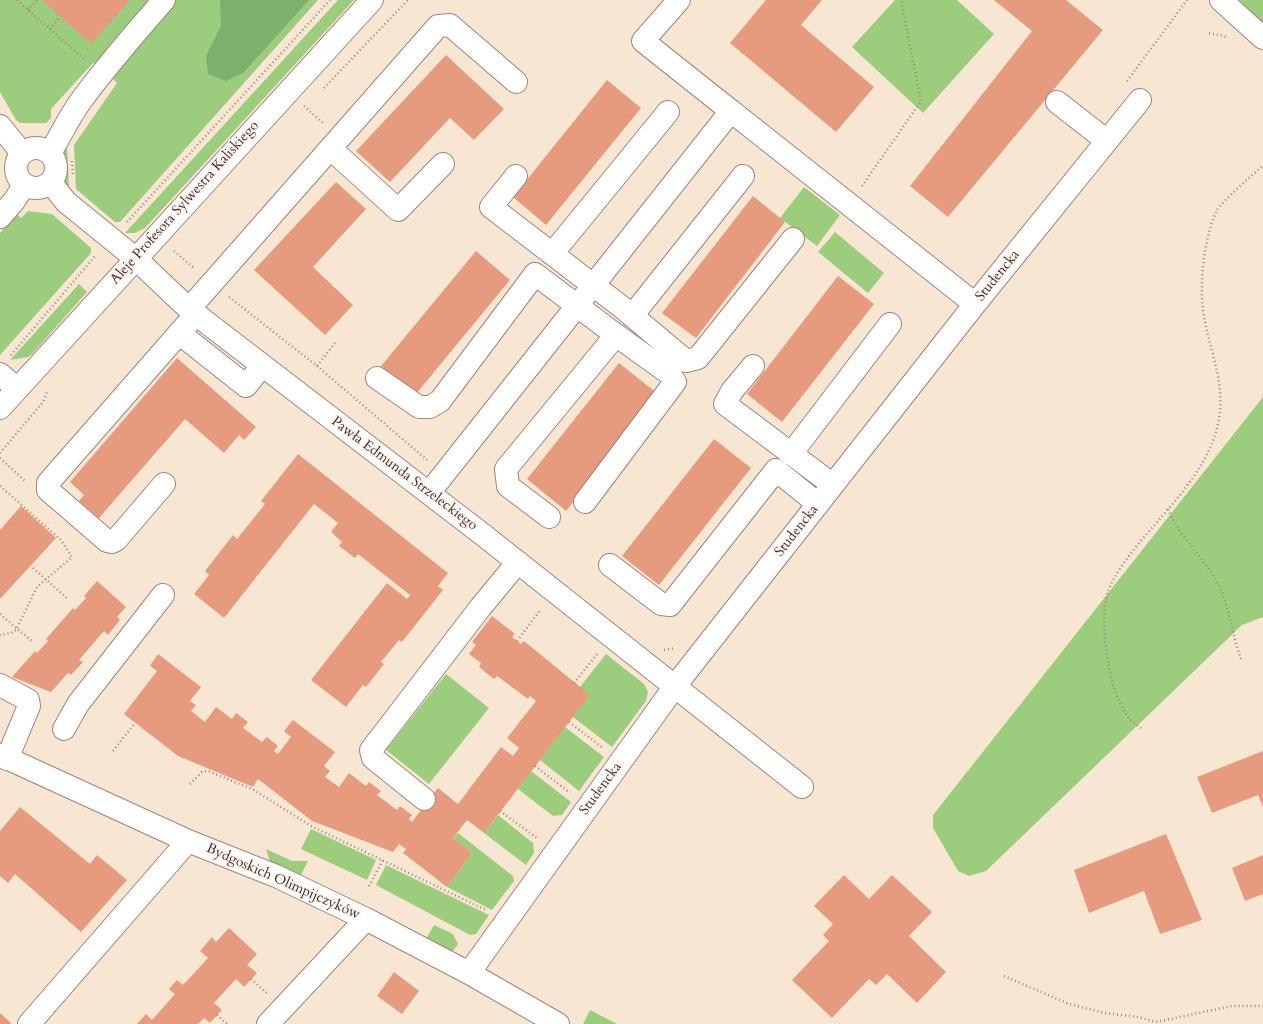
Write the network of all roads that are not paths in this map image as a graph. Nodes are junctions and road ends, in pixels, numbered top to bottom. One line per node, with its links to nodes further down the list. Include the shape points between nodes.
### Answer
1 (164, 0): 15 (street, via 115,55 82,99)
2 (372, 0): 24 (street, Aleje Profesora Sylwestra Kaliskiego)
3 (679, 0): 10 (street, via 643,41)
4 (1221, 0): 5 (street)
5 (1263, 38)
6 (516, 82): 13 (street, via 450,25 438,26)
7 (1140, 100): 12 (street, Studencka)
8 (1057, 102): 12 (street)
9 (668, 112): 23 (street)
10 (731, 112): 25 (street); 26 (street)
11 (0, 126): 14 (street)
12 (1107, 141): 26 (street, Studencka)
13 (331, 149): 16 (street, via 398,210); 28 (street, via 212,283)
14 (22, 153): 15 (street, via 38,148); 20 (street, via 16,166 18,177)
15 (50, 153): 19 (street, via 56,164 55,177)
16 (442, 164)
17 (516, 176): 23 (street, via 492,207)
18 (743, 176): 29 (street)
19 (51, 183): 20 (street, via 36,189); 24 (street, Pawła Edmunda Strzeleckiego, via 66,202)
20 (24, 184): 21 (street)
21 (0, 217)
22 (793, 239): 29 (street, via 698,358 686,361)
23 (552, 254): 25 (street)
24 (135, 258): 28 (street, Pawła Edmunda Strzeleckiego); 37 (street, Aleje Profesora Sylwestra Kaliskiego)
25 (593, 285): 27 (street); 29 (street)
26 (975, 304): 41 (street, Studencka)
27 (577, 305): 32 (street); 36 (street, via 535,274 440,401 430,407 419,407); 42 (street)
28 (192, 312): 31 (street); 34 (street, Pawła Edmunda Strzeleckiego)
29 (632, 316)
30 (890, 324): 39 (street)
31 (178, 334): 34 (street, via 246,386); 40 (street, via 48,483 48,490 107,541 112,542)
32 (616, 335): 43 (street, via 670,374 675,382); 45 (street, via 506,469 508,486)
33 (5, 365): 37 (street)
34 (262, 366): 42 (street, Pawła Edmunda Strzeleckiego)
35 (753, 366): 39 (street, via 732,391 725,404)
36 (377, 378)
37 (17, 388): 38 (street, Aleje Profesora Sylwestra Kaliskiego)
38 (0, 408)
39 (791, 454): 41 (street)
40 (164, 484)
41 (833, 485): 44 (street, Studencka)
42 (429, 493): 46 (street, Pawła Edmunda Strzeleckiego)
43 (585, 502)
44 (818, 504): 47 (street, via 776,470 670,605 661,604); 50 (street, Studencka)
45 (549, 517)
46 (518, 562): 50 (street, Pawła Edmunda Strzeleckiego); 54 (street, via 371,750 373,758)
47 (610, 566)
48 (163, 595): 51 (street, via 78,704)
49 (0, 685): 52 (street, via 23,696 28,700 29,706)
50 (675, 686): 53 (street, Pawła Edmunda Strzeleckiego); 57 (street, Studencka)
51 (64, 729)
52 (4, 757): 55 (street, Bydgoskich Olimpijczyków)
53 (802, 787)
54 (424, 799)
55 (188, 841): 56 (street, Bydgoskich Olimpijczyków, via 276,876); 58 (street)
56 (366, 919): 57 (street, Bydgoskich Olimpijczyków); 59 (street)
57 (469, 973): 60 (street, Bydgoskich Olimpijczyków)
58 (29, 1024)
59 (268, 1024)
60 (558, 1024)

